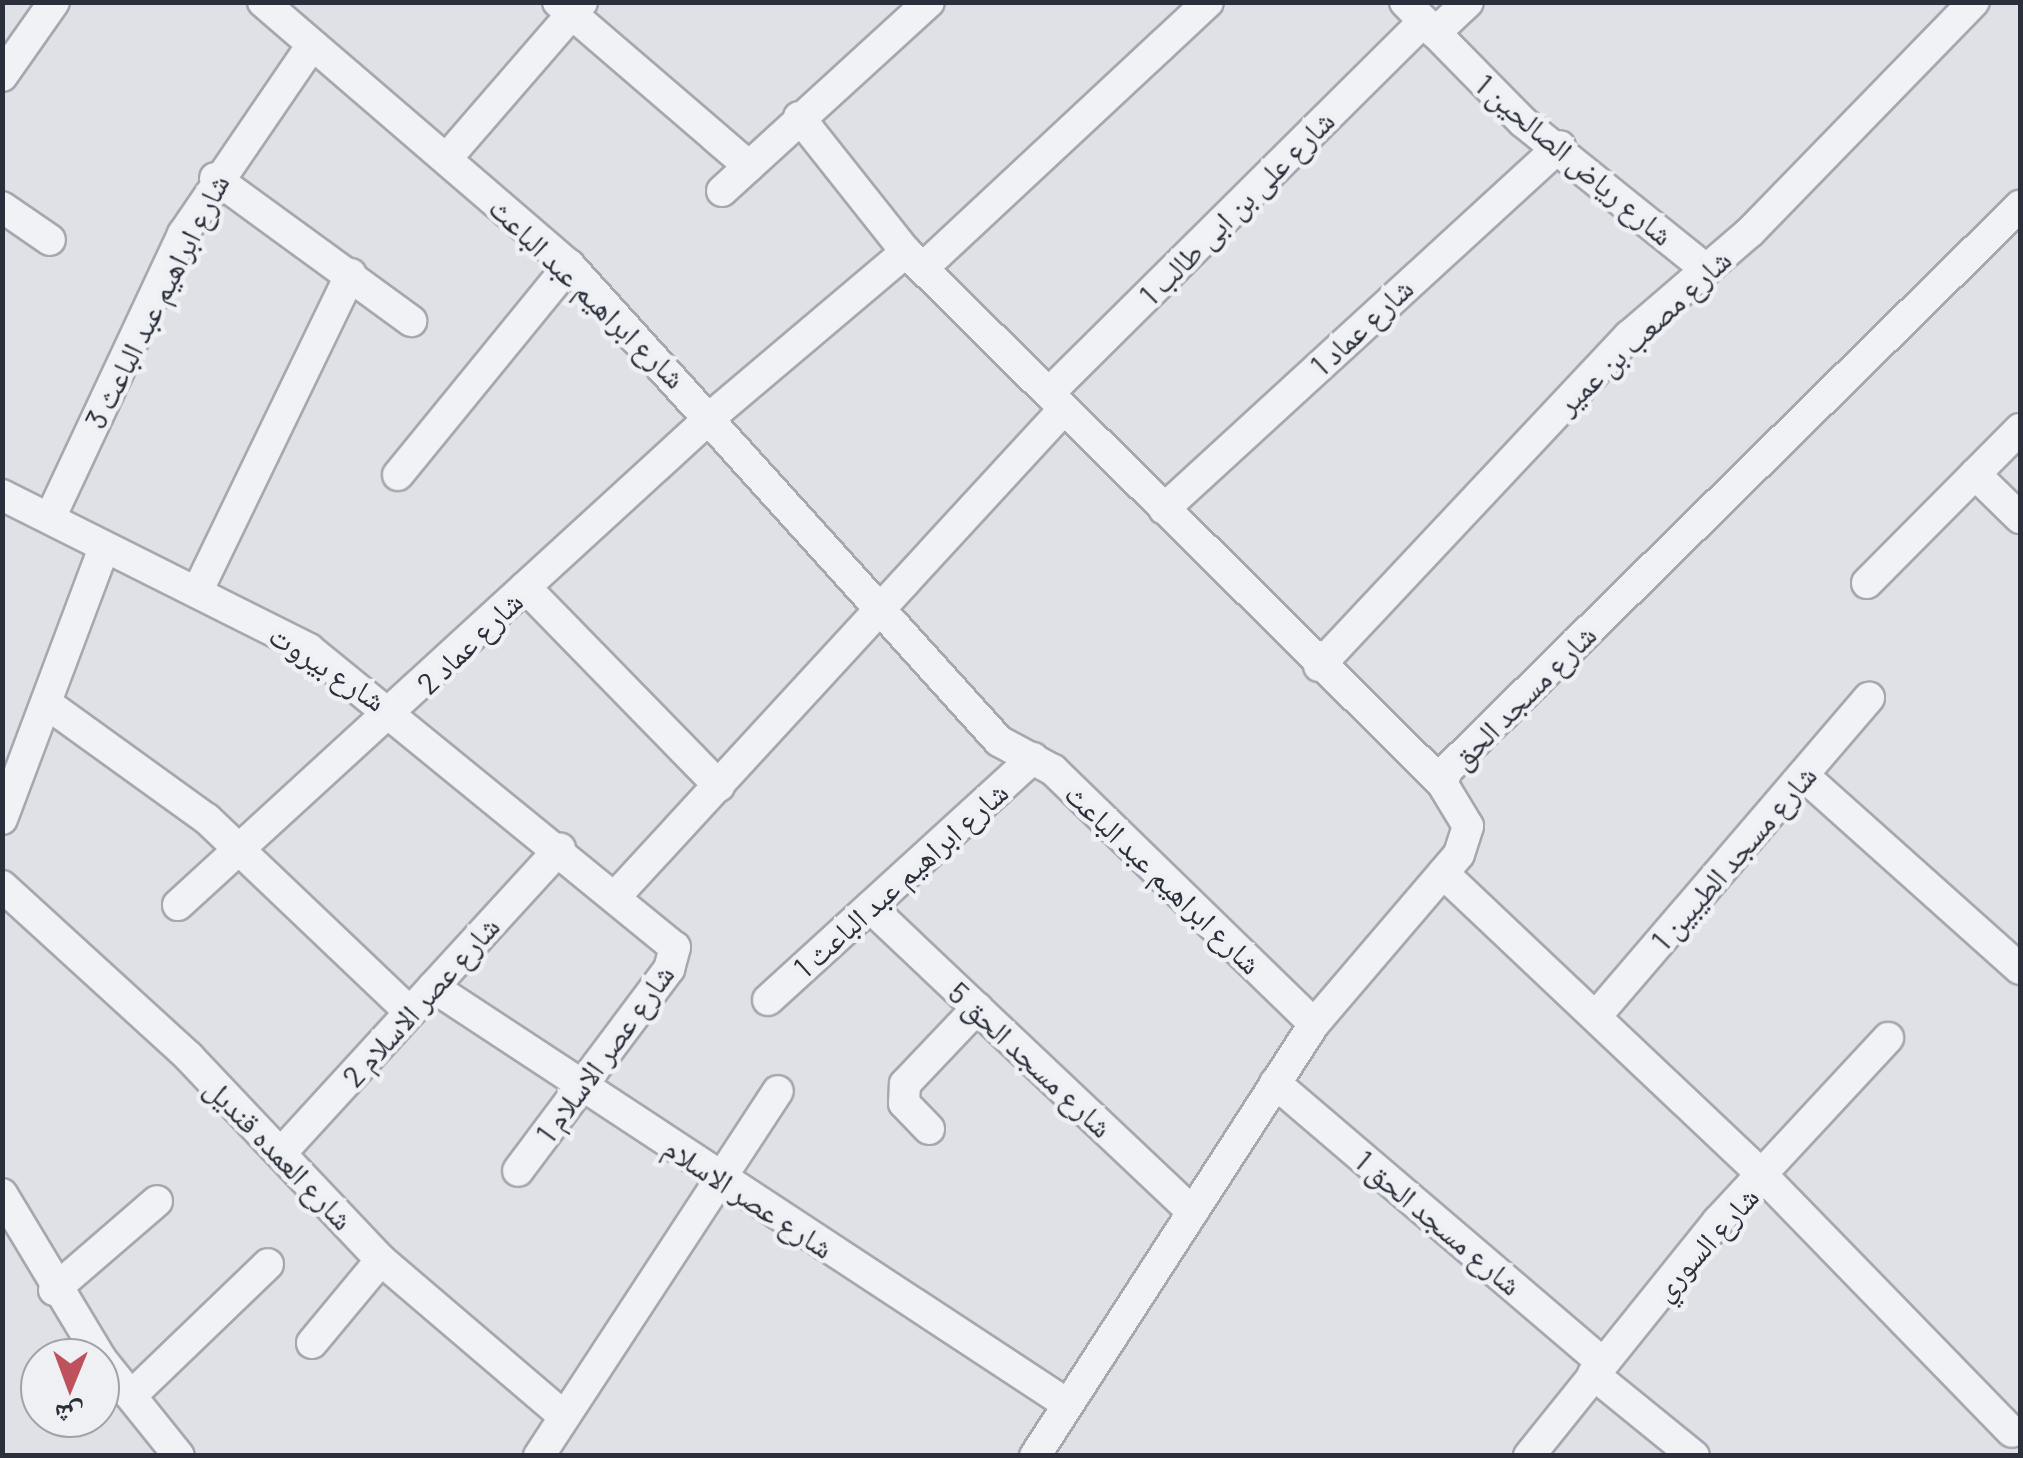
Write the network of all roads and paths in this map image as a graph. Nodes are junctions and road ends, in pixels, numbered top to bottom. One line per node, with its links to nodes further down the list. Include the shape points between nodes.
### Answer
1 (54, 2): 10 (street)
2 (264, 2): 9 (street, شارع ابراهيم عبد الباعث)
3 (929, 2): 11 (street)
4 (1208, 2): 20 (street, شارع عماد 2)
5 (1468, 2): 8 (street, شارع على بن ابى طالب 1)
6 (570, 6): 13 (street); 14 (street)
7 (1957, 9): 22 (street, شارع مصعب بن عمير)
8 (1421, 19): 12 (street, شارع رياض الصالحين 1); 25 (street, شارع على بن ابى طالب 1)
9 (312, 45): 13 (street, شارع ابراهيم عبد الباعث); 15 (street, شارع ابراهيم عبد الباعث 3)
10 (2, 76)
11 (799, 117): 14 (street); 20 (street)
12 (1560, 146): 22 (street, شارع رياض الصالحين 1); 31 (street, شارع عماد 1)
13 (447, 158): 21 (street, شارع ابراهيم عبد الباعث)
14 (749, 166): 16 (street)
15 (215, 178): 23 (street); 32 (street, شارع ابراهيم عبد الباعث 3)
16 (722, 191)
17 (2020, 206): 45 (street, شارع مسجد الحق)
18 (2, 208): 19 (street)
19 (50, 240)
20 (915, 260): 25 (street); 26 (street, شارع عماد 2)
21 (569, 265): 26 (street, شارع ابراهيم عبد الباعث); 29 (street)
22 (1706, 270): 39 (street, شارع مصعب بن عمير, via 1629,336)
23 (352, 274): 24 (street); 37 (street)
24 (410, 321)
25 (1057, 401): 31 (street); 38 (street)
26 (713, 415): 36 (street, شارع عماد 2); 38 (street, شارع ابراهيم عبد الباعث)
27 (2020, 430): 28 (street)
28 (1976, 474): 33 (street); 35 (street)
29 (398, 476)
30 (2, 495): 32 (street, شارع بيروت)
31 (1164, 510): 39 (street)
32 (50, 518): 34 (street, شارع بيروت)
33 (2020, 518)
34 (104, 548): 37 (street, شارع بيروت); 41 (street)
35 (1867, 583)
36 (525, 587): 42 (street, شارع عماد 2); 46 (street)
37 (198, 590): 42 (street, شارع بيروت, via 308,648)
38 (884, 612): 43 (street, شارع ابراهيم عبد الباعث, via 998,741); 46 (street)
39 (1319, 666): 45 (street)
40 (1869, 698): 44 (street, شارع مسجد الطيبين 1)
41 (46, 704): 47 (street); 49 (street, via 152,776)
42 (396, 712): 48 (street, شارع بيروت); 49 (street, شارع عماد 2)
43 (1033, 758): 54 (street, شارع ابراهيم عبد الباعث 1); 61 (street, شارع ابراهيم عبد الباعث)
44 (1803, 774): 55 (street); 60 (street, شارع مسجد الطيبين 1)
45 (1442, 782): 50 (street, شارع مسجد الحق, via 1468,826)
46 (719, 786): 52 (street)
47 (2, 820)
48 (560, 848): 52 (street, شارع بيروت); 56 (street, شارع عصر الاسلام 2)
49 (238, 851): 53 (street, شارع عماد 2); 59 (street)
50 (1443, 873): 60 (street); 61 (street, شارع مسجد الحق)
51 (2, 886): 67 (street, شارع العمده قنديل)
52 (615, 897): 64 (street, شارع عصر الاسلام 1, via 666,937 676,959)
53 (178, 906)
54 (870, 907): 57 (street, شارع ابراهيم عبد الباعث 1); 58 (street, شارع مسجد الحق 5)
55 (2020, 969)
56 (433, 987): 59 (street, شارع عصر الاسلام 2); 64 (street, شارع عصر الاسلام)
57 (768, 1000)
58 (977, 1008): 66 (street, via 905,1084 904,1102); 73 (street, شارع مسجد الحق 5)
59 (410, 1012): 67 (street, شارع عصر الاسلام 2)
60 (1597, 1015): 70 (street)
61 (1314, 1024): 63 (street, شارع مسجد الحق)
62 (1888, 1038): 70 (street, شارع السوري)
63 (1275, 1083): 73 (street, شارع مسجد الحق); 78 (street, شارع مسجد الحق 1)
64 (582, 1086): 68 (street, شارع عصر الاسلام 1); 69 (street, شارع عصر الاسلام)
65 (778, 1091): 69 (street)
66 (929, 1129)
67 (281, 1153): 74 (street, شارع العمده قنديل)
68 (518, 1171)
69 (719, 1178): 80 (street, شارع عصر الاسلام); 81 (street)
70 (1765, 1178): 78 (street, شارع السوري); 82 (street)
71 (2, 1194): 76 (street)
72 (157, 1202): 76 (street)
73 (1192, 1212): 80 (street, شارع مسجد الحق)
74 (381, 1260): 77 (street); 81 (street, شارع العمده قنديل)
75 (268, 1264): 79 (street)
76 (54, 1290): 79 (street)
77 (312, 1344)
78 (1598, 1368): 86 (street, شارع السوري); 87 (street, شارع مسجد الحق 1)
79 (130, 1396): 83 (street)
80 (1067, 1404): 85 (street, شارع مسجد الحق)
81 (562, 1414): 84 (street)
82 (2012, 1432)
83 (179, 1456)
84 (539, 1456)
85 (1035, 1456)
86 (1528, 1456)
87 (1694, 1456)

